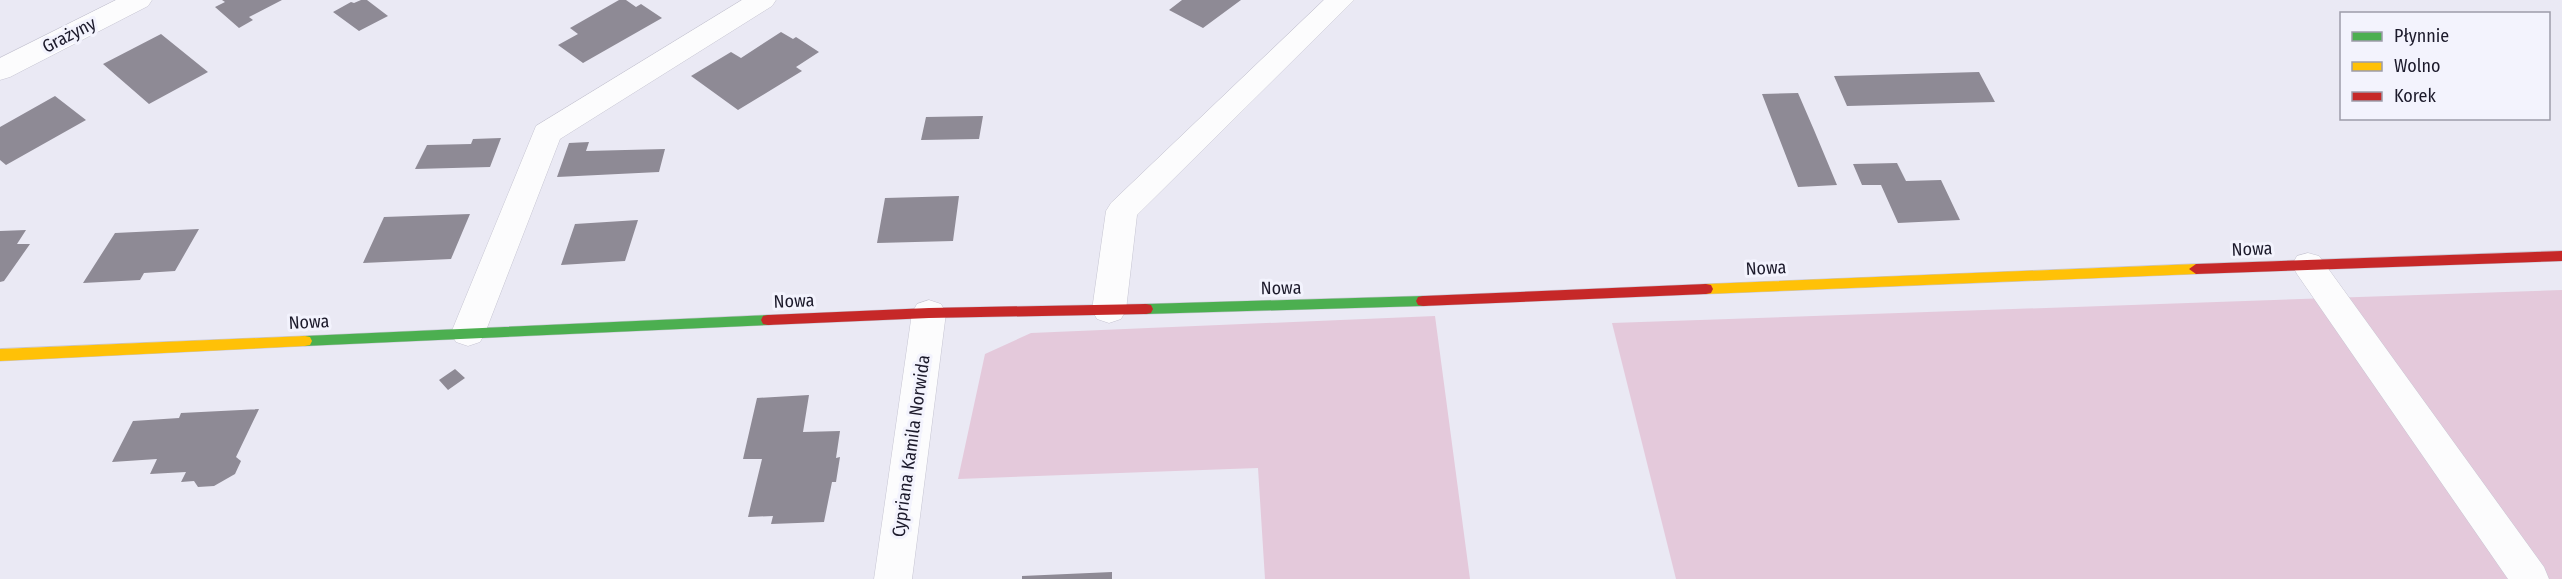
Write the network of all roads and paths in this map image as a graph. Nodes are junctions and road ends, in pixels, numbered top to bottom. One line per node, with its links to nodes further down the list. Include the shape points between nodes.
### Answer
1 (138, 0): 4 (street, Grażyny)
2 (762, 0): 9 (street, via 547,133)
3 (1340, 0): 7 (street, via 1122,211)
4 (0, 70)
5 (2562, 256): 6 (street, Nowa)
6 (2308, 265): 7 (street, Nowa, via 1344,305); 12 (street)
7 (1109, 310): 8 (street, Nowa)
8 (929, 313): 9 (street, Nowa); 11 (street, Cypriana Kamila Norwida)
9 (468, 333): 10 (street, Nowa)
10 (0, 355)
11 (893, 579)
12 (2530, 579)

